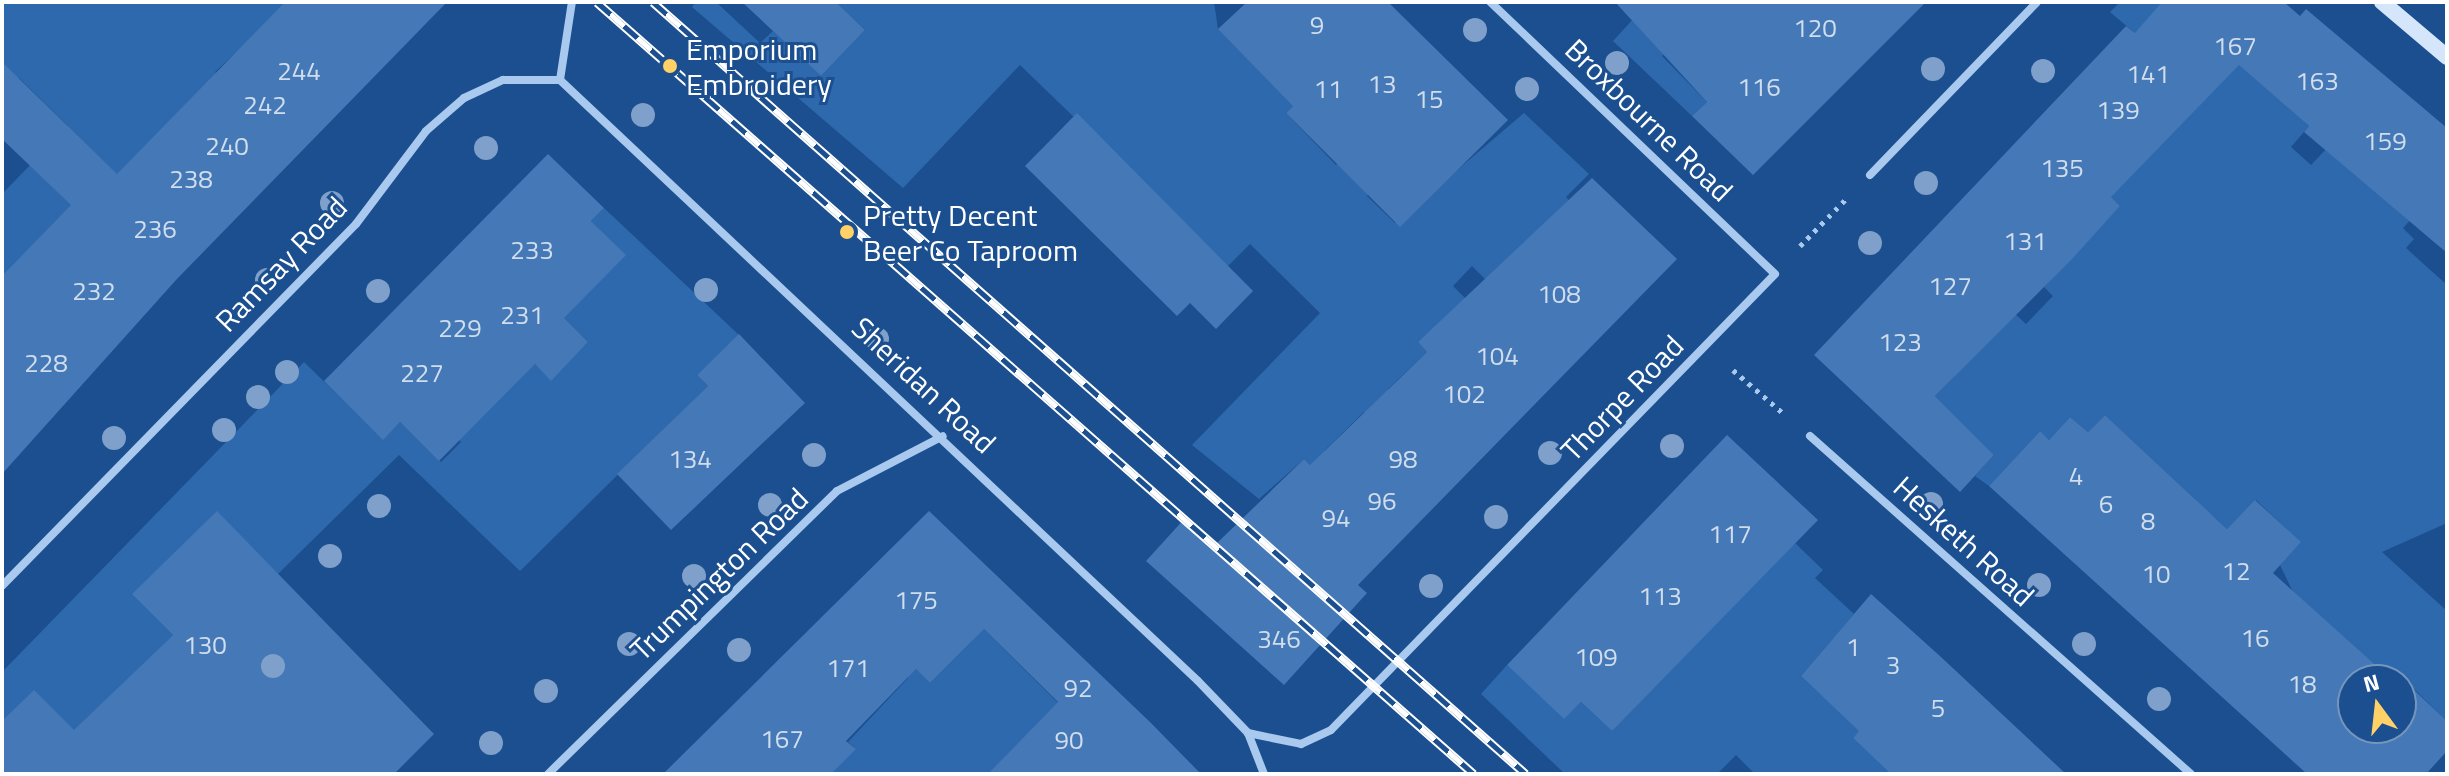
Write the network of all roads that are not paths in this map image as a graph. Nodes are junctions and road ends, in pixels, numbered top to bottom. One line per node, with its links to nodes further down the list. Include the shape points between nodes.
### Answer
1 (572, 2): 6 (street)
2 (1490, 2): 8 (street, Broxbourne Road)
3 (2037, 2): 7 (street)
4 (2382, 2): 5 (main road)
5 (2447, 57)
6 (560, 80): 9 (street, Sheridan Road); 11 (street, Ramsay Road, via 503,80 464,98 426,131 356,224)
7 (1870, 175)
8 (1775, 274): 12 (street, Thorpe Road, via 1331,730 1301,744)
9 (943, 436): 12 (street, Sheridan Road); 13 (street, Trumpington Road, via 837,491)
10 (1810, 436): 15 (street, Hesketh Road)
11 (3, 583)
12 (1248, 733): 14 (street)
13 (548, 774)
14 (1264, 774)
15 (2191, 774)

